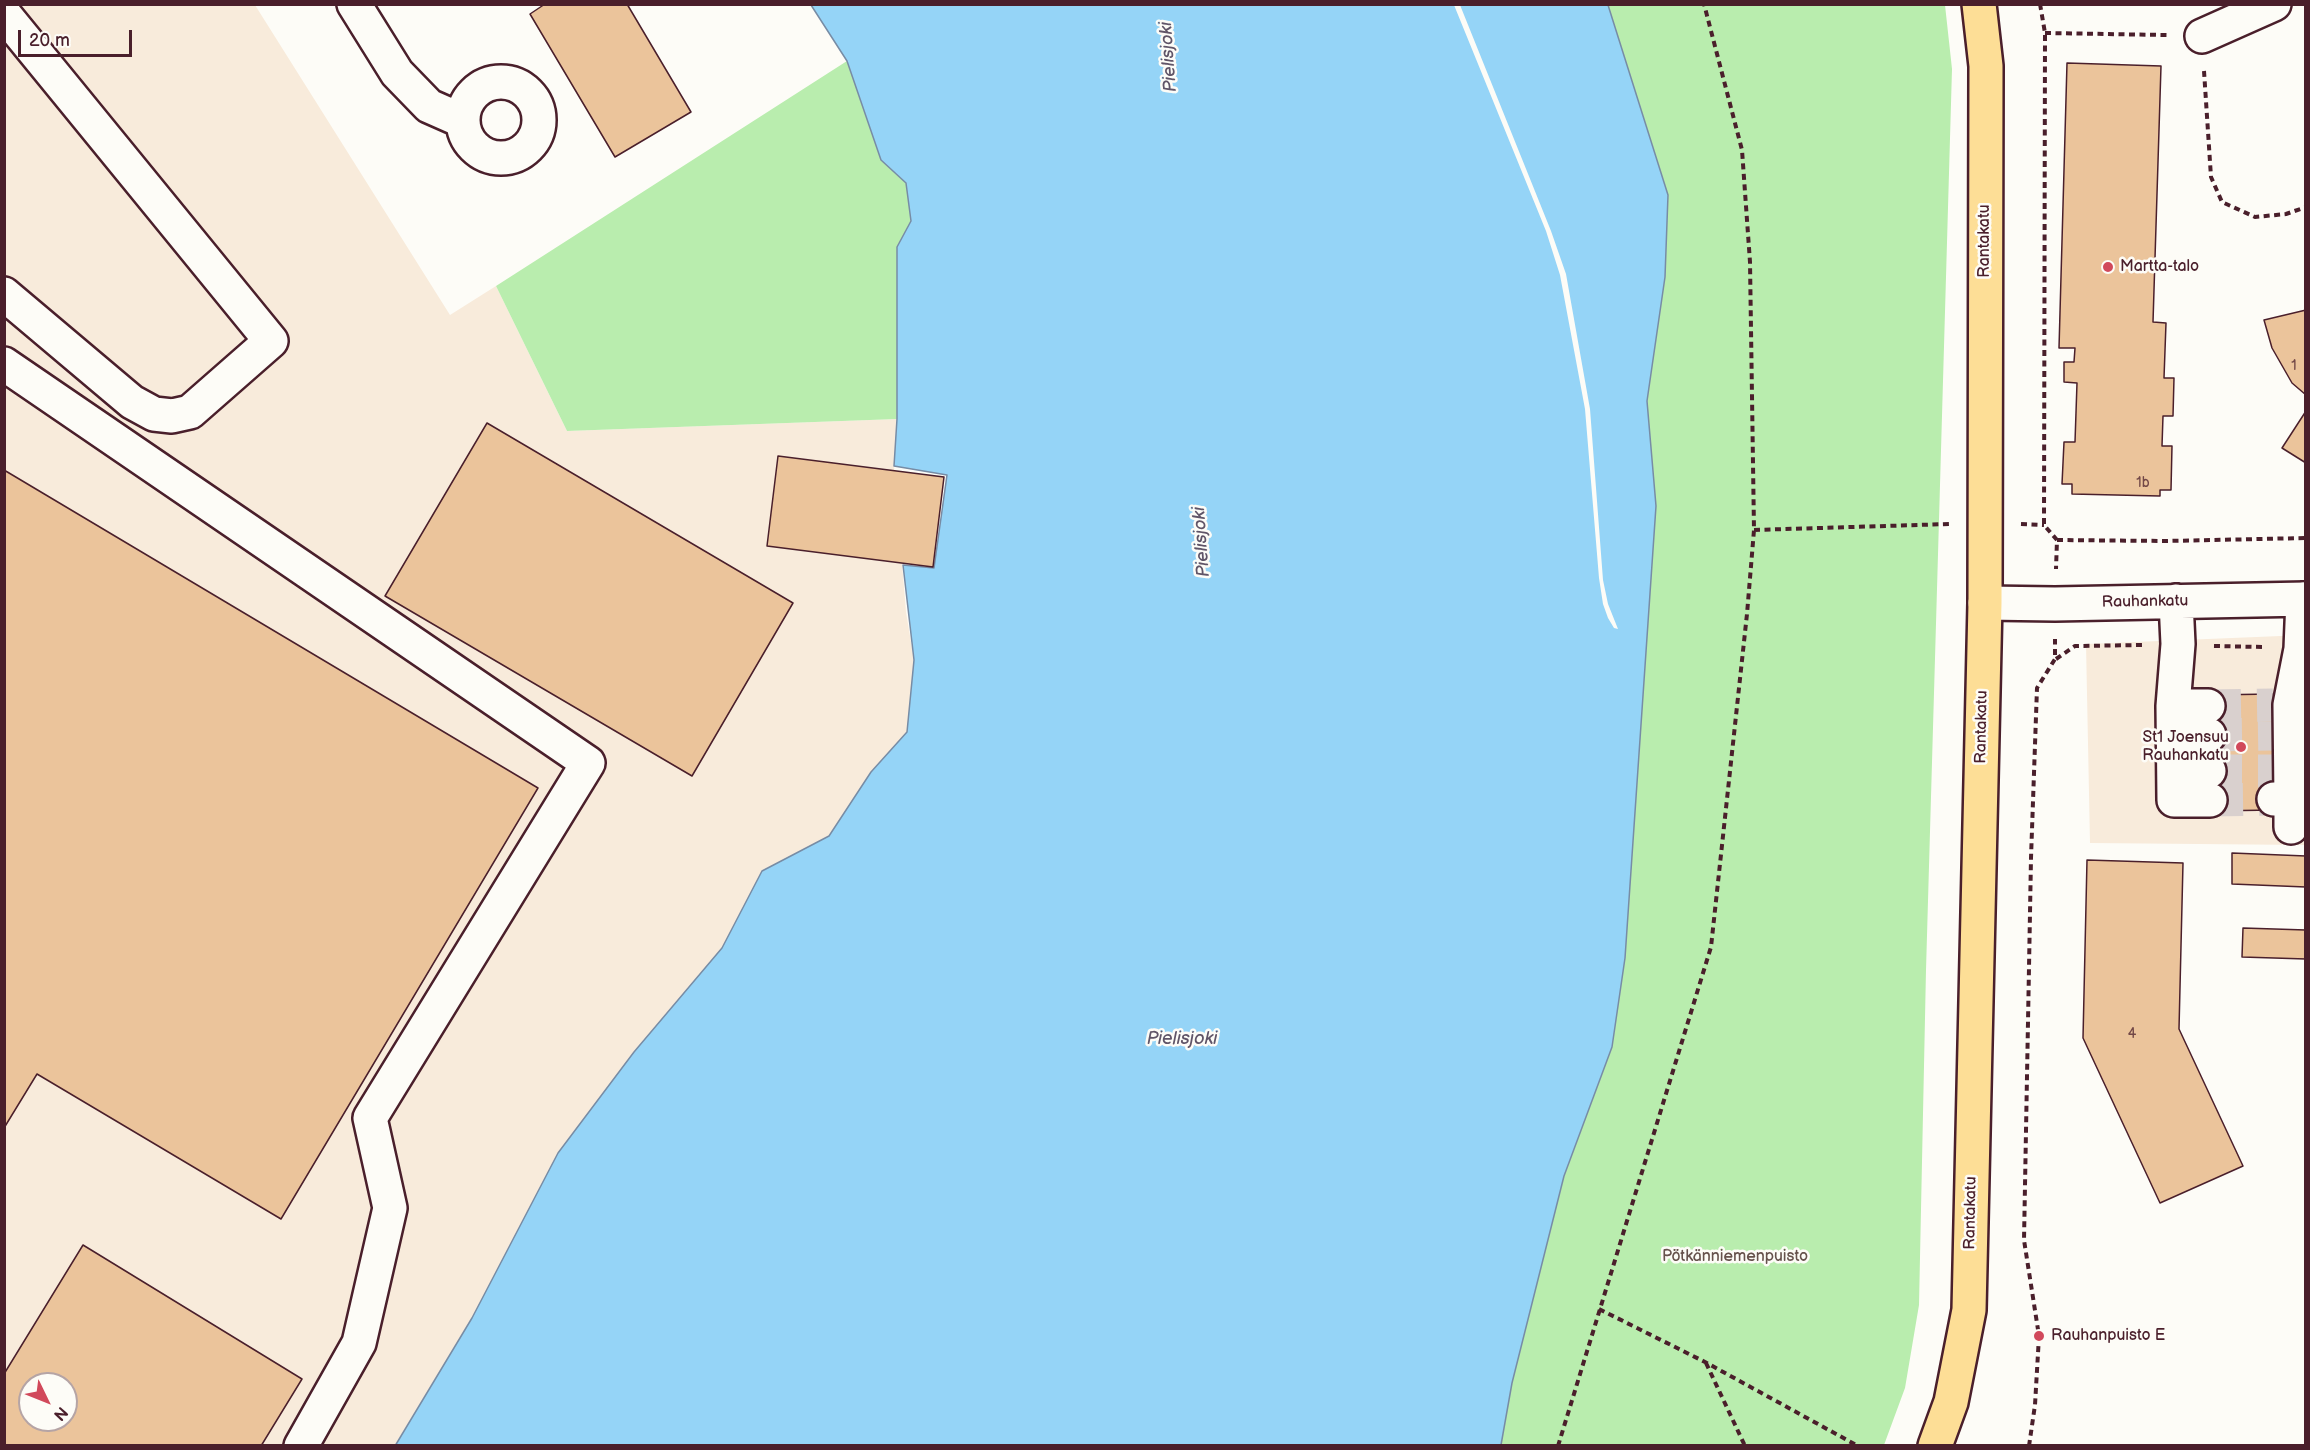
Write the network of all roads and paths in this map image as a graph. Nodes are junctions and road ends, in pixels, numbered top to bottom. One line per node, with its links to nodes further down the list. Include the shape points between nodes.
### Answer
1 (354, 4): 9 (street, via 397,73 429,106)
2 (1704, 4): 14 (path, via 1742,150 1750,262)
3 (1979, 4): 19 (main road, Rantakatu, via 1986,66)
4 (2040, 4): 7 (path)
5 (2274, 4): 8 (street)
6 (4, 14): 11 (street, via 271,341 190,412 154,414 132,402)
7 (2045, 33): 8 (path); 16 (path, via 2044,525)
8 (2202, 36): 10 (path, via 2211,177 2222,202 2255,217 2286,214)
9 (463, 121)
10 (2306, 207)
11 (4, 294)
12 (4, 364): 27 (street, via 588,763 370,1118 390,1208 359,1343)
13 (1931, 524): 14 (path)
14 (1754, 530): 25 (path, via 1711,947)
15 (2306, 538): 16 (path)
16 (2057, 540): 20 (path)
17 (2304, 599): 18 (street, Rauhankatu); 24 (street, via 2301,649 2281,719)
18 (2176, 601): 20 (street, Rauhankatu); 22 (street, via 2178,644)
19 (1985, 603): 20 (street, Rauhankatu); 31 (main road, Rantakatu, via 1969,1310 1951,1402)
20 (2055, 604): 32 (path, via 2055,659 2037,688 2031,858 2024,1240 2039,1336)
21 (2209, 720): 22 (street)
22 (2173, 721): 23 (street, via 2174,771)
23 (2210, 785)
24 (2284, 793)
25 (1599, 1309): 26 (path); 28 (path)
26 (1705, 1362): 29 (path); 30 (path)
27 (300, 1446)
28 (1558, 1446)
29 (1745, 1446)
30 (1858, 1446)
31 (1935, 1446)
32 (2029, 1446)

